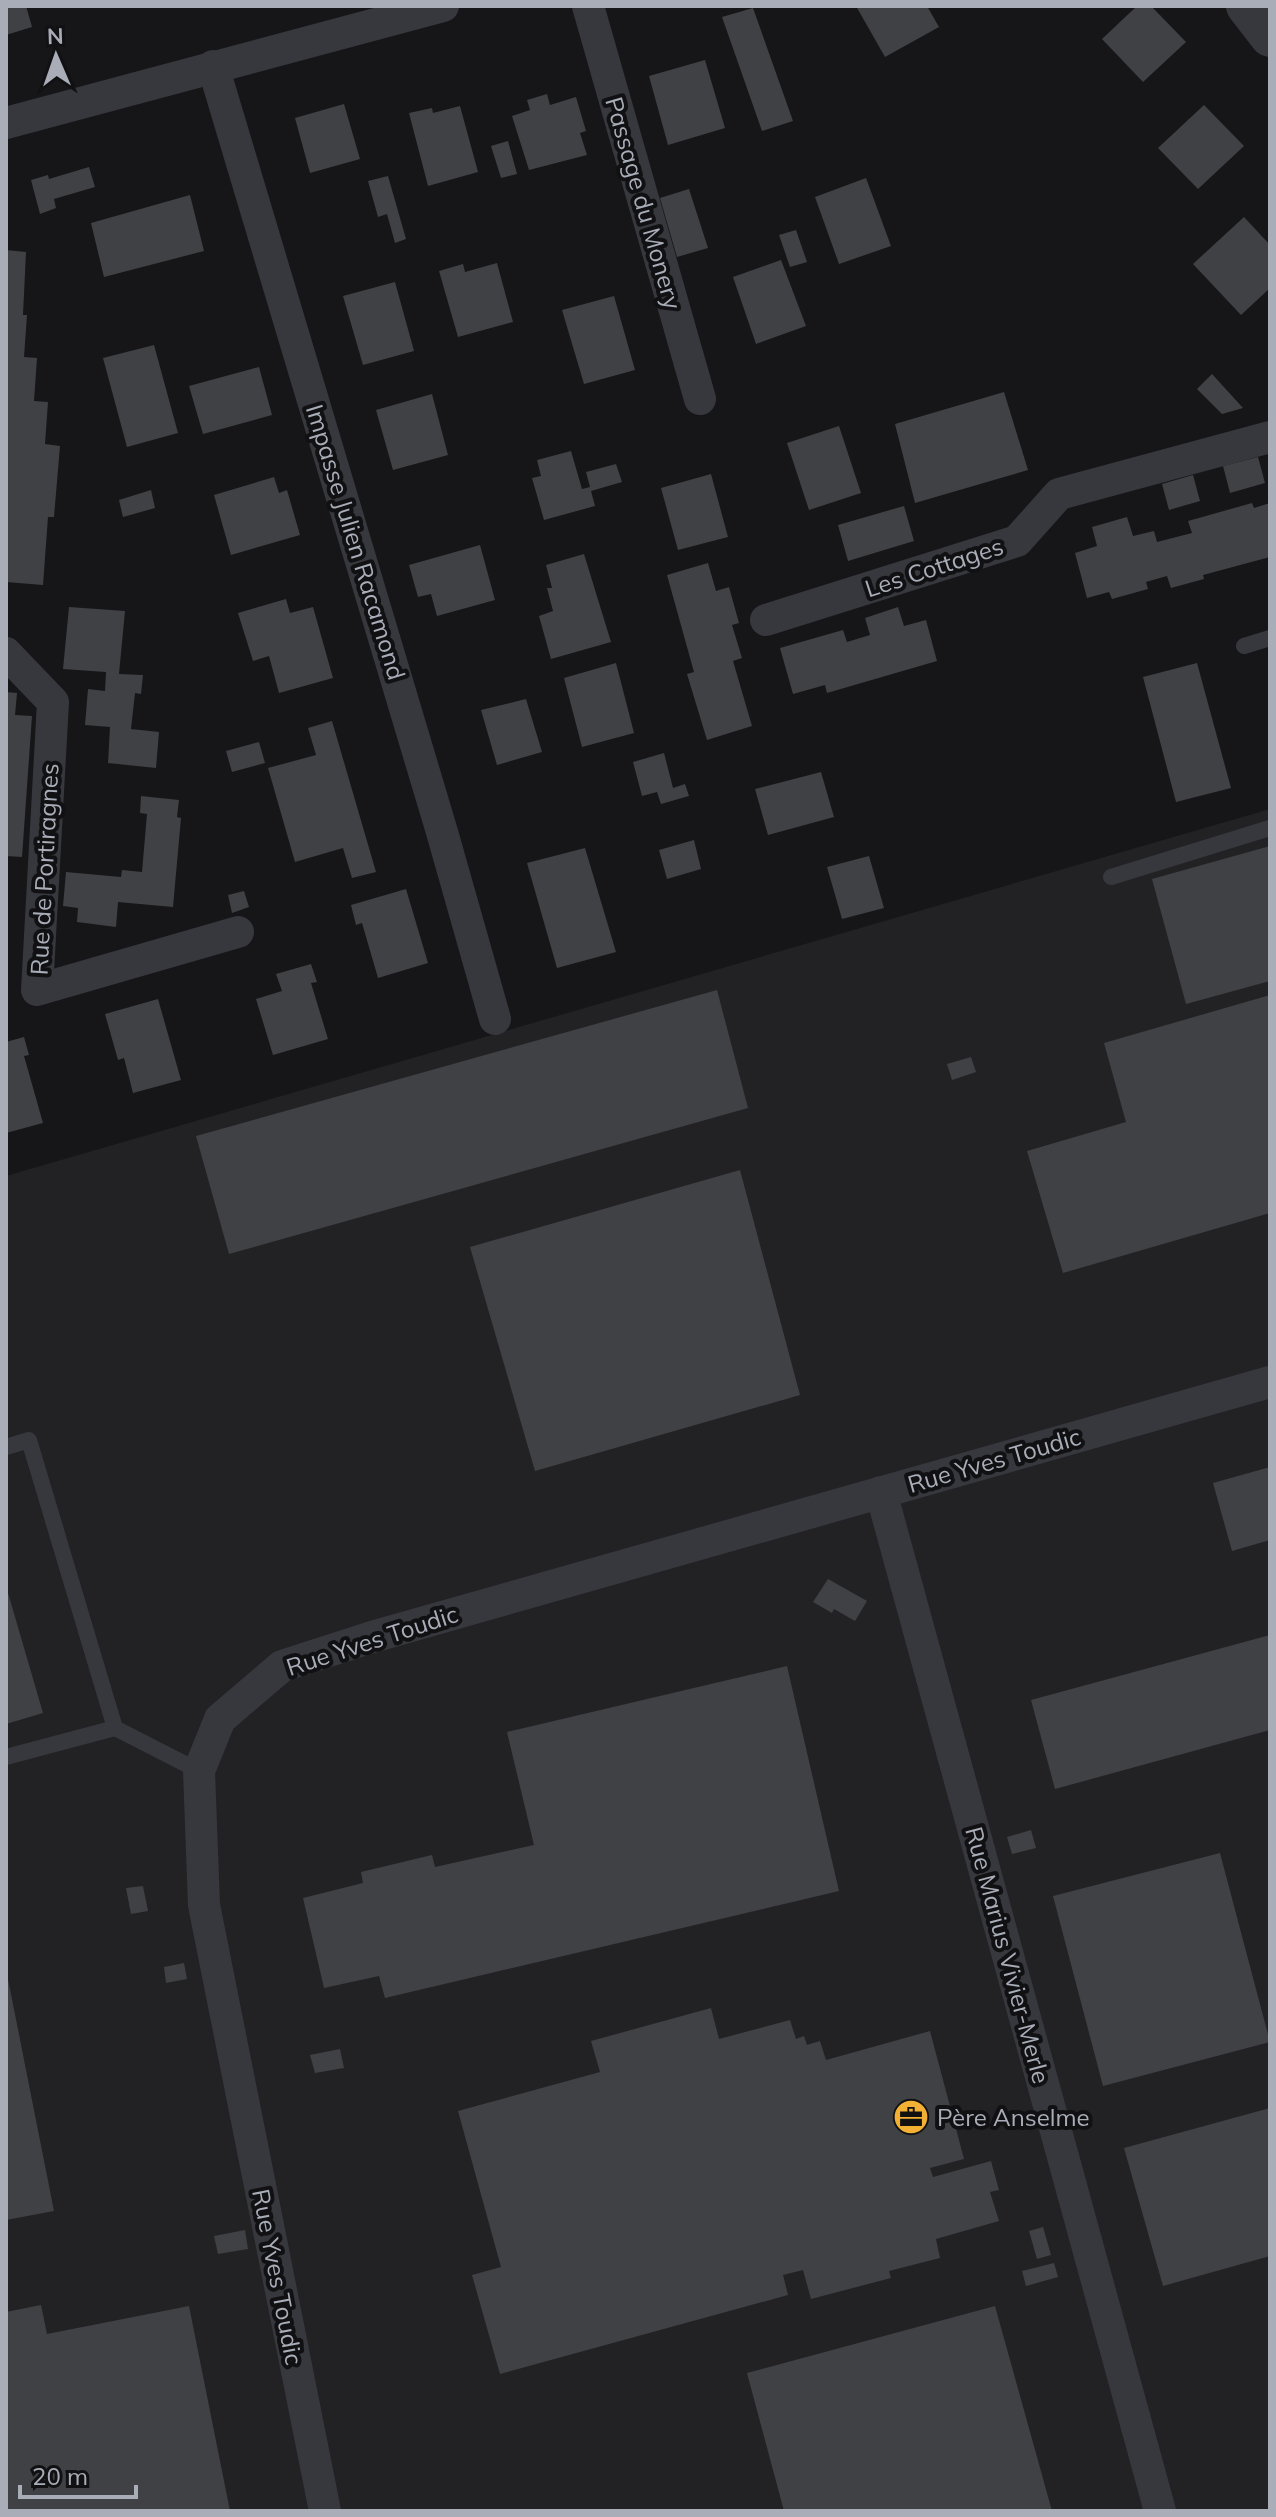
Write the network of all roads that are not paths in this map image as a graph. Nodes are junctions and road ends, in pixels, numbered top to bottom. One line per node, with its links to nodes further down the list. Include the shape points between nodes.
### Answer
1 (443, 6): 3 (street)
2 (588, 6): 5 (street, Passage du Monery)
3 (213, 66): 4 (street); 14 (street, Impasse Julien Racamond)
4 (6, 123)
5 (700, 399)
6 (1270, 437): 7 (street, Les Cottages, via 1059,494 1017,541)
7 (766, 620)
8 (1270, 638): 9 (lane)
9 (1244, 646)
10 (6, 653): 13 (street, Rue de Portiragnes, via 53,702 37,990)
11 (1270, 828): 12 (lane)
12 (1111, 877)
13 (238, 932)
14 (495, 1019)
15 (1270, 1382): 17 (street, Rue Yves Toudic)
16 (6, 1447): 18 (lane, via 29,1440)
17 (881, 1492): 20 (street, Rue Yves Toudic, via 282,1666 220,1719); 22 (street, Rue Marius Vivier-Merle)
18 (115, 1728): 19 (lane); 20 (lane)
19 (6, 1757)
20 (199, 1771): 21 (street, Rue Yves Toudic, via 204,1905)
21 (325, 2511)
22 (1160, 2511)

